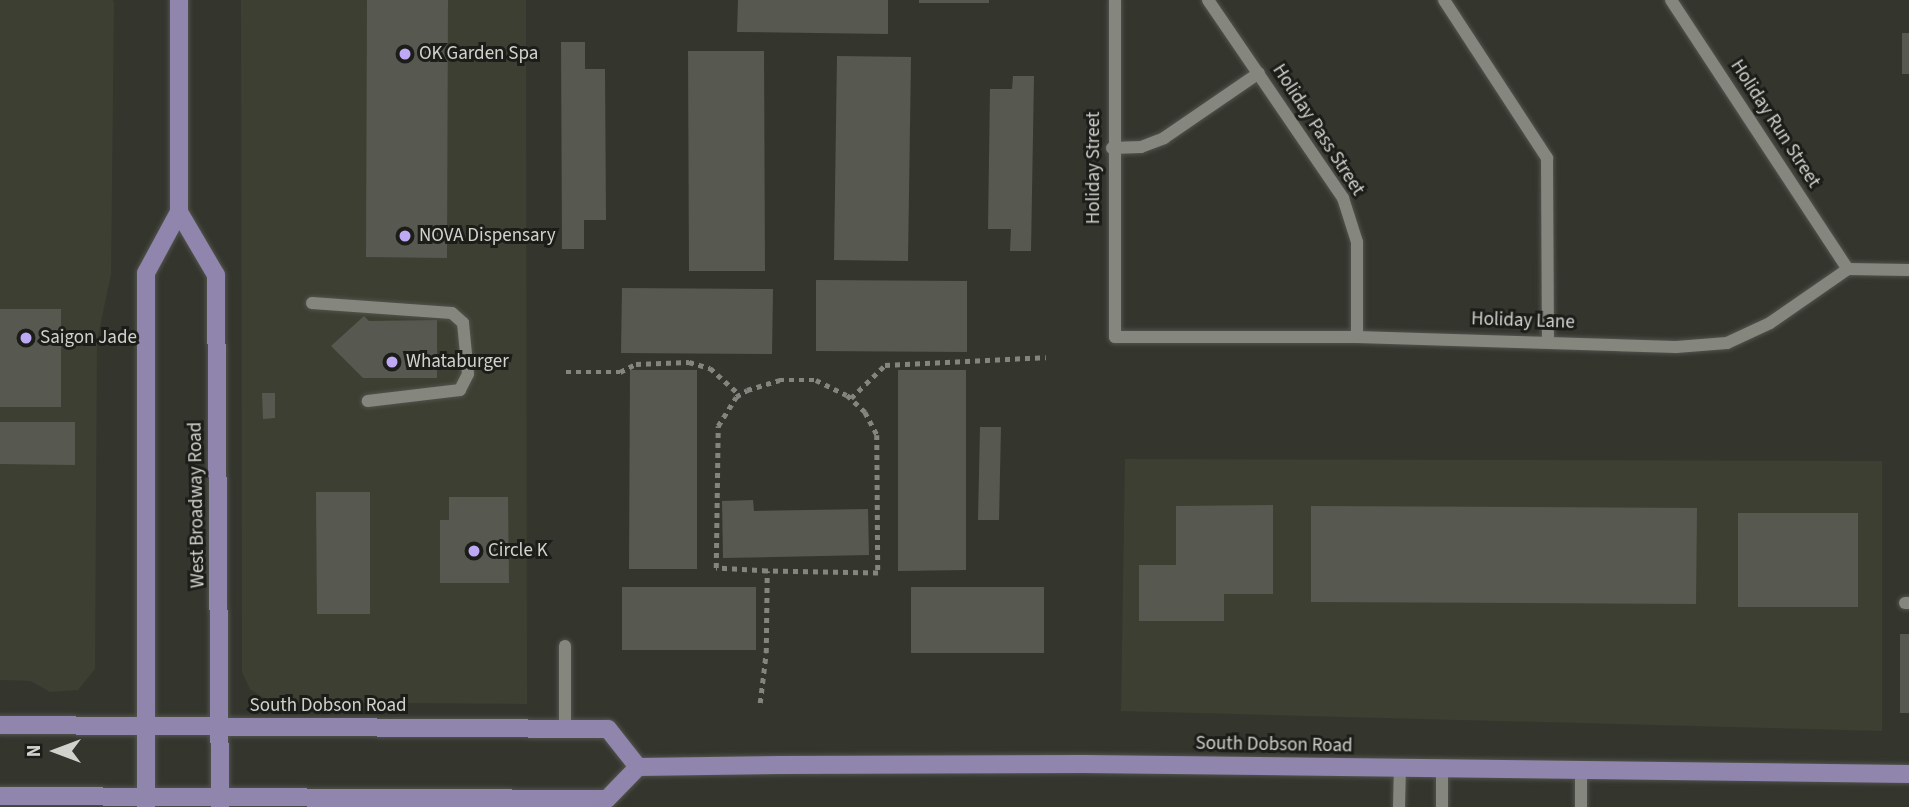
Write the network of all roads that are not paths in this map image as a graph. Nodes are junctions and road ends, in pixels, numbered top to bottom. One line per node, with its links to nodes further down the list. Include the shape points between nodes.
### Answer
1 (179, 0): 8 (main road)
2 (1115, 0): 7 (street, Holiday Street)
3 (1208, 0): 6 (street, Holiday Pass Street)
4 (1444, 0): 14 (street, via 1547,158)
5 (1671, 0): 9 (street, Holiday Run Street)
6 (1259, 74): 7 (street, via 1164,138 1141,147); 13 (street, Holiday Pass Street, via 1343,198 1357,242)
7 (1112, 148): 12 (street, Holiday Street)
8 (179, 212): 18 (main road, via 146,272); 19 (main road, West Broadway Road, via 216,275)
9 (1848, 269): 10 (street); 14 (street, Holiday Lane, via 1770,323 1727,343 1676,347)
10 (1909, 270)
11 (312, 303): 15 (street, via 452,313 463,323 468,374 460,390)
12 (1115, 337): 13 (street, Holiday Lane)
13 (1357, 337): 14 (street, Holiday Lane)
14 (1548, 340)
15 (368, 401)
16 (565, 646): 20 (street)
17 (0, 725): 18 (main road, South Dobson Road)
18 (145, 727): 19 (main road, South Dobson Road); 27 (main road)
19 (220, 727): 20 (main road, South Dobson Road); 28 (main road, West Broadway Road)
20 (565, 728): 21 (main road, South Dobson Road, via 608,729)
21 (638, 767): 22 (main road, South Dobson Road); 28 (main road, via 607,799)
22 (1400, 767): 23 (main road, South Dobson Road); 29 (street)
23 (1442, 767): 24 (main road, South Dobson Road); 30 (street)
24 (1581, 768): 25 (main road, South Dobson Road); 31 (street)
25 (1909, 774)
26 (0, 796): 27 (main road)
27 (146, 802): 28 (main road)
28 (220, 802)
29 (1399, 807)
30 (1442, 807)
31 (1581, 807)

